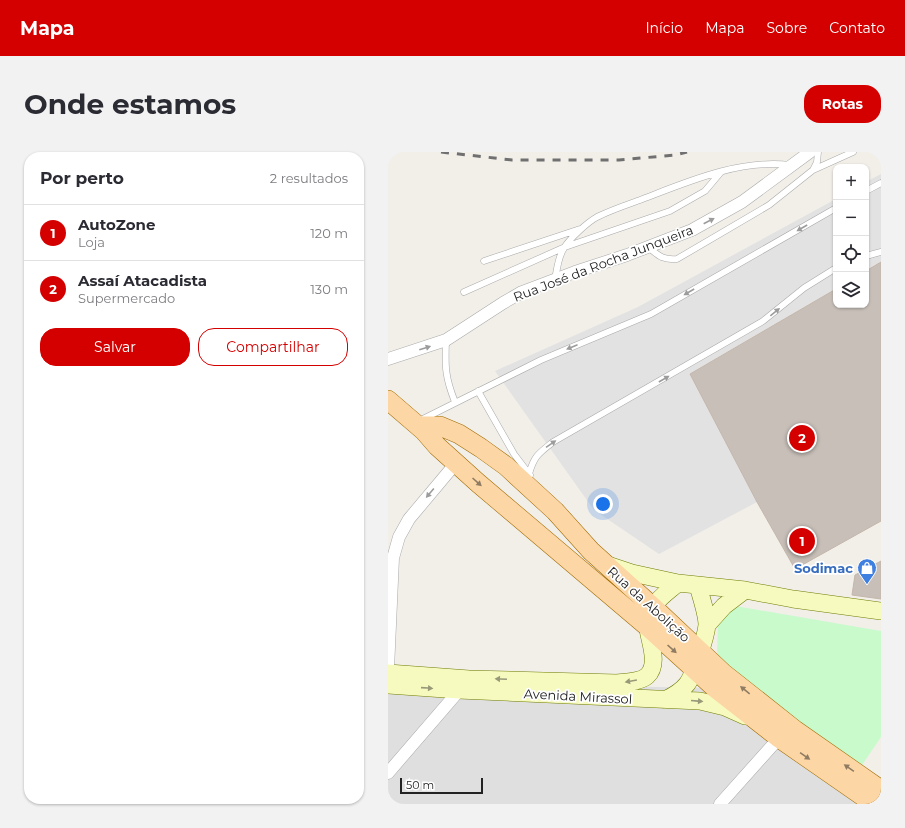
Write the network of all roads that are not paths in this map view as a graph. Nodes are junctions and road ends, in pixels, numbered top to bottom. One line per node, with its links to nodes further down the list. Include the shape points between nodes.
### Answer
1 (810, 152): 4 (street, Rua José da Rocha Junqueira)
2 (818, 152): 5 (lane)
3 (853, 152): 5 (lane)
4 (792, 165): 6 (lane, via 765,164); 12 (street, Rua José da Rocha Junqueira, one-way to 4, via 692,230 742,202)
5 (813, 170): 12 (lane, via 769,205 677,258 661,258)
6 (722, 172): 10 (lane, via 692,180 597,217); 11 (lane, via 705,191 670,211)
7 (881, 183): 8 (lane)
8 (869, 189)
9 (833, 210): 21 (lane, one-way to 21, via 651,314 541,360)
10 (582, 229): 11 (lane); 15 (lane)
11 (565, 247): 17 (lane); 18 (lane)
12 (648, 247): 17 (street, Rua José da Rocha Junqueira)
13 (881, 252): 14 (lane)
14 (869, 255)
15 (484, 262)
16 (833, 270): 26 (lane, one-way to 16, via 537,454 553,442 763,321 804,288)
17 (555, 280): 19 (street, Rua José da Rocha Junqueira, via 522,292)
18 (464, 292)
19 (446, 340): 20 (street, Rua José da Rocha Junqueira, one-way to 19); 23 (lane, via 446,373)
20 (388, 359)
21 (478, 391): 23 (lane); 26 (lane, via 514,454)
22 (388, 400): 24 (main road, Rua da Abolição)
23 (455, 402): 24 (lane)
24 (419, 427): 25 (main road, Rua da Abolição); 28 (main road, Rua da Abolição, via 440,426 459,434 506,466 575,529); 33 (main road, via 459,441 495,468 540,510 570,553 624,602)
25 (456, 463): 33 (main road, Rua da Abolição, one-way to 33); 38 (street, one-way to 38, via 408,519 399,537 393,558)
26 (529, 474): 27 (lane)
27 (534, 479)
28 (606, 564): 29 (main road, via 632,573); 32 (main road, Rua da Abolição)
29 (678, 583): 30 (main road); 32 (main road)
30 (698, 586): 31 (main road); 35 (main road)
31 (745, 590): 34 (main road); 35 (main road, via 724,606)
32 (653, 607): 36 (main road, Avenida Mirassol); 37 (main road, Rua da Abolição)
33 (629, 611): 36 (main road, Rua da Abolição)
34 (881, 611)
35 (707, 625): 37 (main road)
36 (648, 627): 37 (main road, Rua da Abolição, one-way to 37); 40 (main road, Avenida Mirassol, one-way to 40, via 653,656 651,669 647,676 641,678 617,682)
37 (697, 660): 42 (main road, via 687,684); 43 (main road, Rua da Abolição, via 715,688); 46 (main road, Rua da Abolição, one-way to 37, via 795,730 723,672)
38 (388, 669)
39 (388, 673): 40 (main road, Avenida Mirassol)
40 (464, 684): 41 (main road, Avenida Mirassol, one-way to 40); 42 (main road, Avenida Mirassol); 45 (street)
41 (388, 685)
42 (665, 700): 43 (main road, Avenida Mirassol, one-way to 43, via 700,701 725,707)
43 (763, 726): 44 (main road, Rua da Abolição)
44 (779, 738): 47 (street); 48 (main road, Rua da Abolição, one-way to 48)
45 (388, 773)
46 (881, 790)
47 (720, 804)
48 (874, 804)

